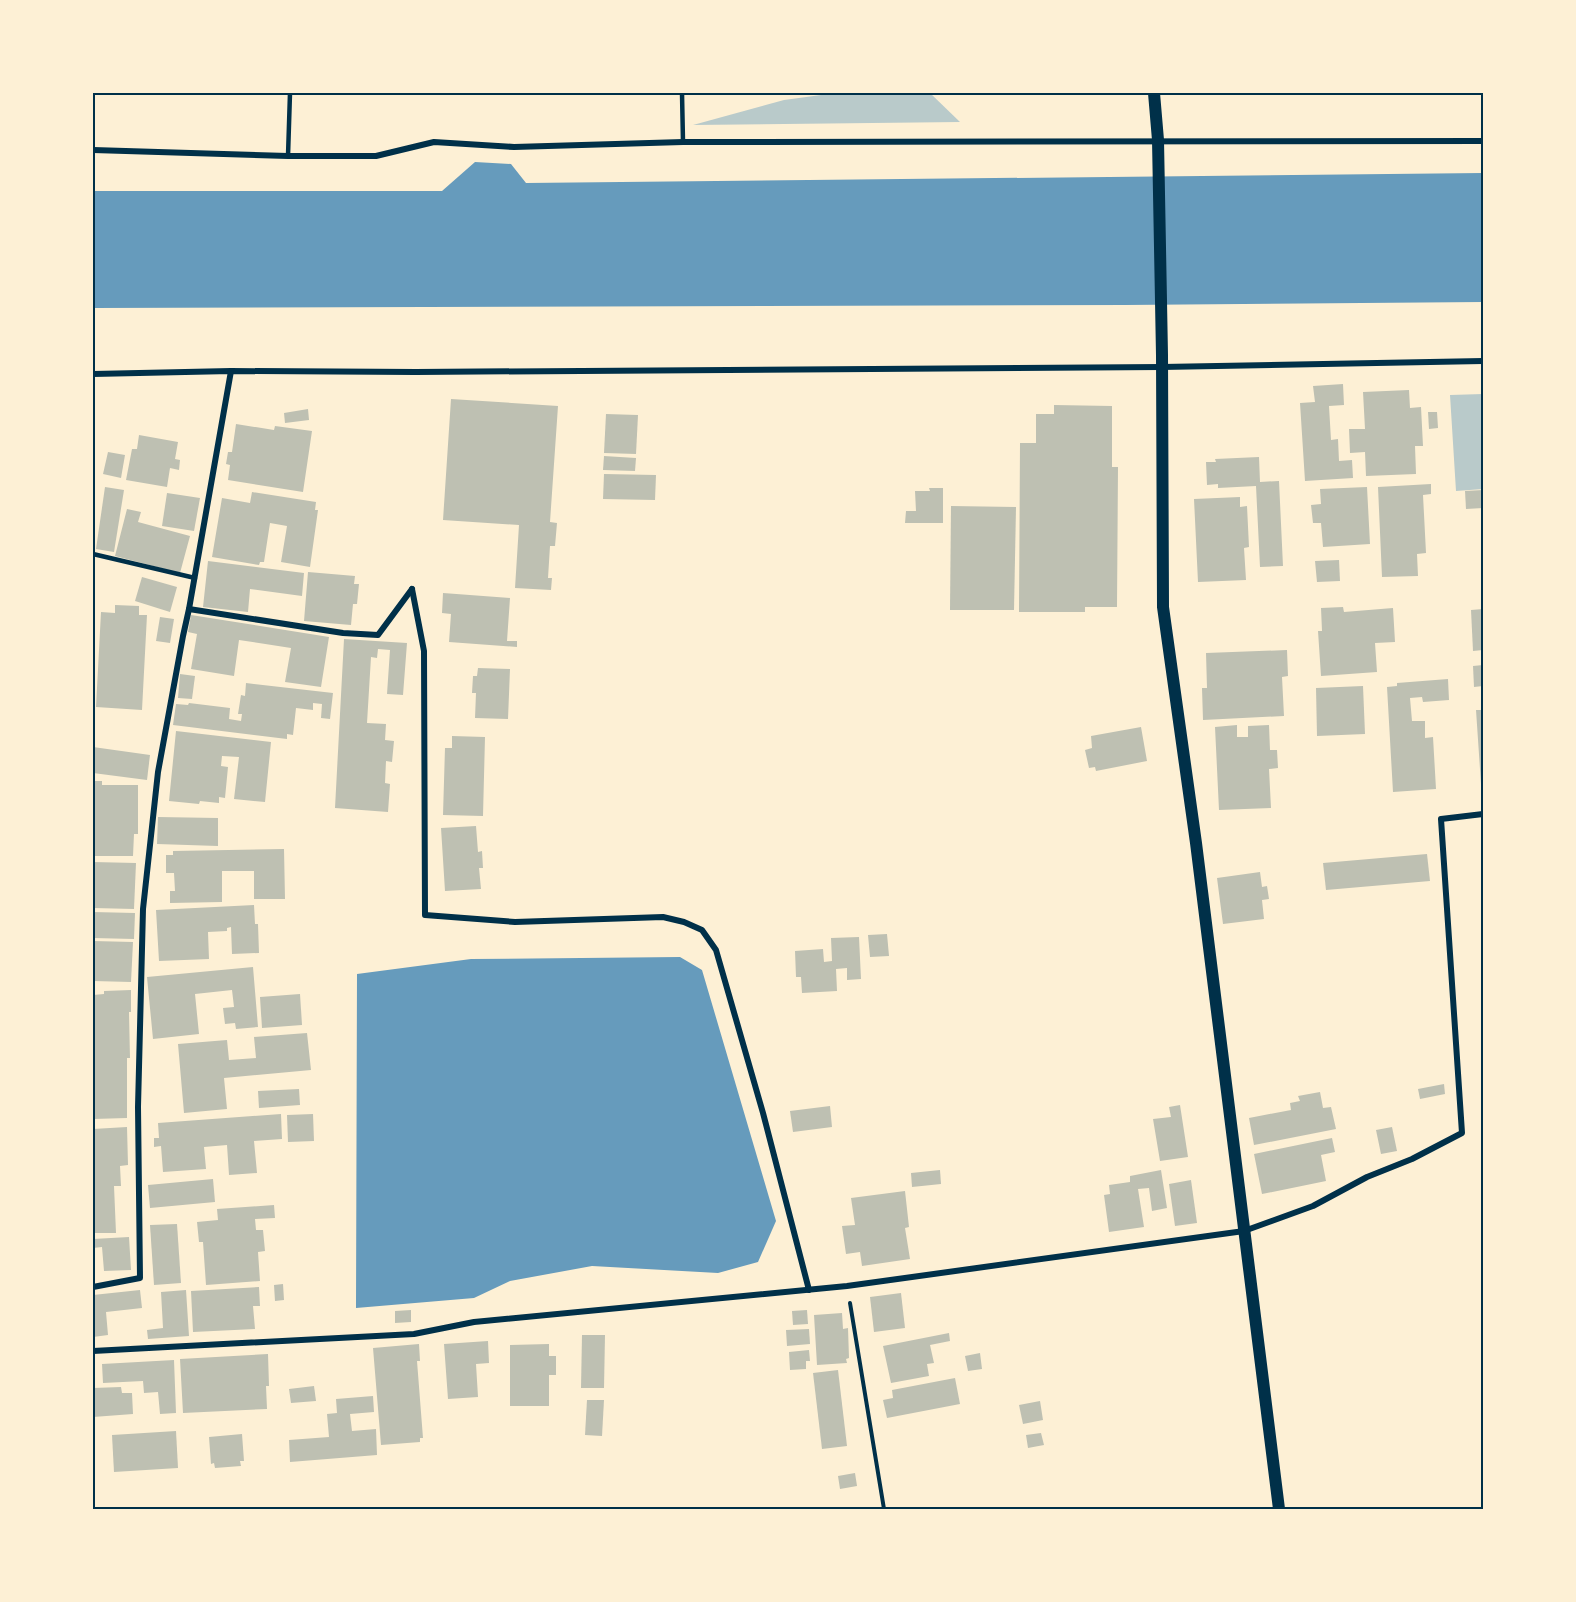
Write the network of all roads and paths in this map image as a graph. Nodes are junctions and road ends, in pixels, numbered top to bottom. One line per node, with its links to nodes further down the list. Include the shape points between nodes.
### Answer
1 (290, 93): 8 (lane)
2 (682, 93): 5 (lane)
3 (1154, 93): 6 (main road)
4 (1483, 141): 6 (street)
5 (683, 142): 6 (street); 8 (street, via 514,147 434,142 376,156)
6 (1158, 146): 9 (main road)
7 (93, 150): 8 (street)
8 (288, 156)
9 (1162, 361): 10 (street); 11 (street, via 416,372); 17 (main road, via 1163,607)
10 (1483, 361)
11 (231, 370): 12 (street); 14 (street)
12 (93, 374)
13 (93, 554): 14 (lane)
14 (195, 578): 15 (street)
15 (189, 609): 19 (street, via 158,772 143,909 138,1107 140,1278); 20 (street, via 378,635 412,589 424,651 425,915 515,922 663,917 702,930 716,950)
16 (1483, 814): 17 (street, via 1441,819 1462,1133 1313,1206)
17 (1244, 1231): 18 (street); 23 (main road)
18 (847, 1286): 20 (street); 22 (path)
19 (93, 1287)
20 (809, 1290): 21 (street, via 474,1322 414,1334)
21 (93, 1351)
22 (884, 1509)
23 (1279, 1509)

